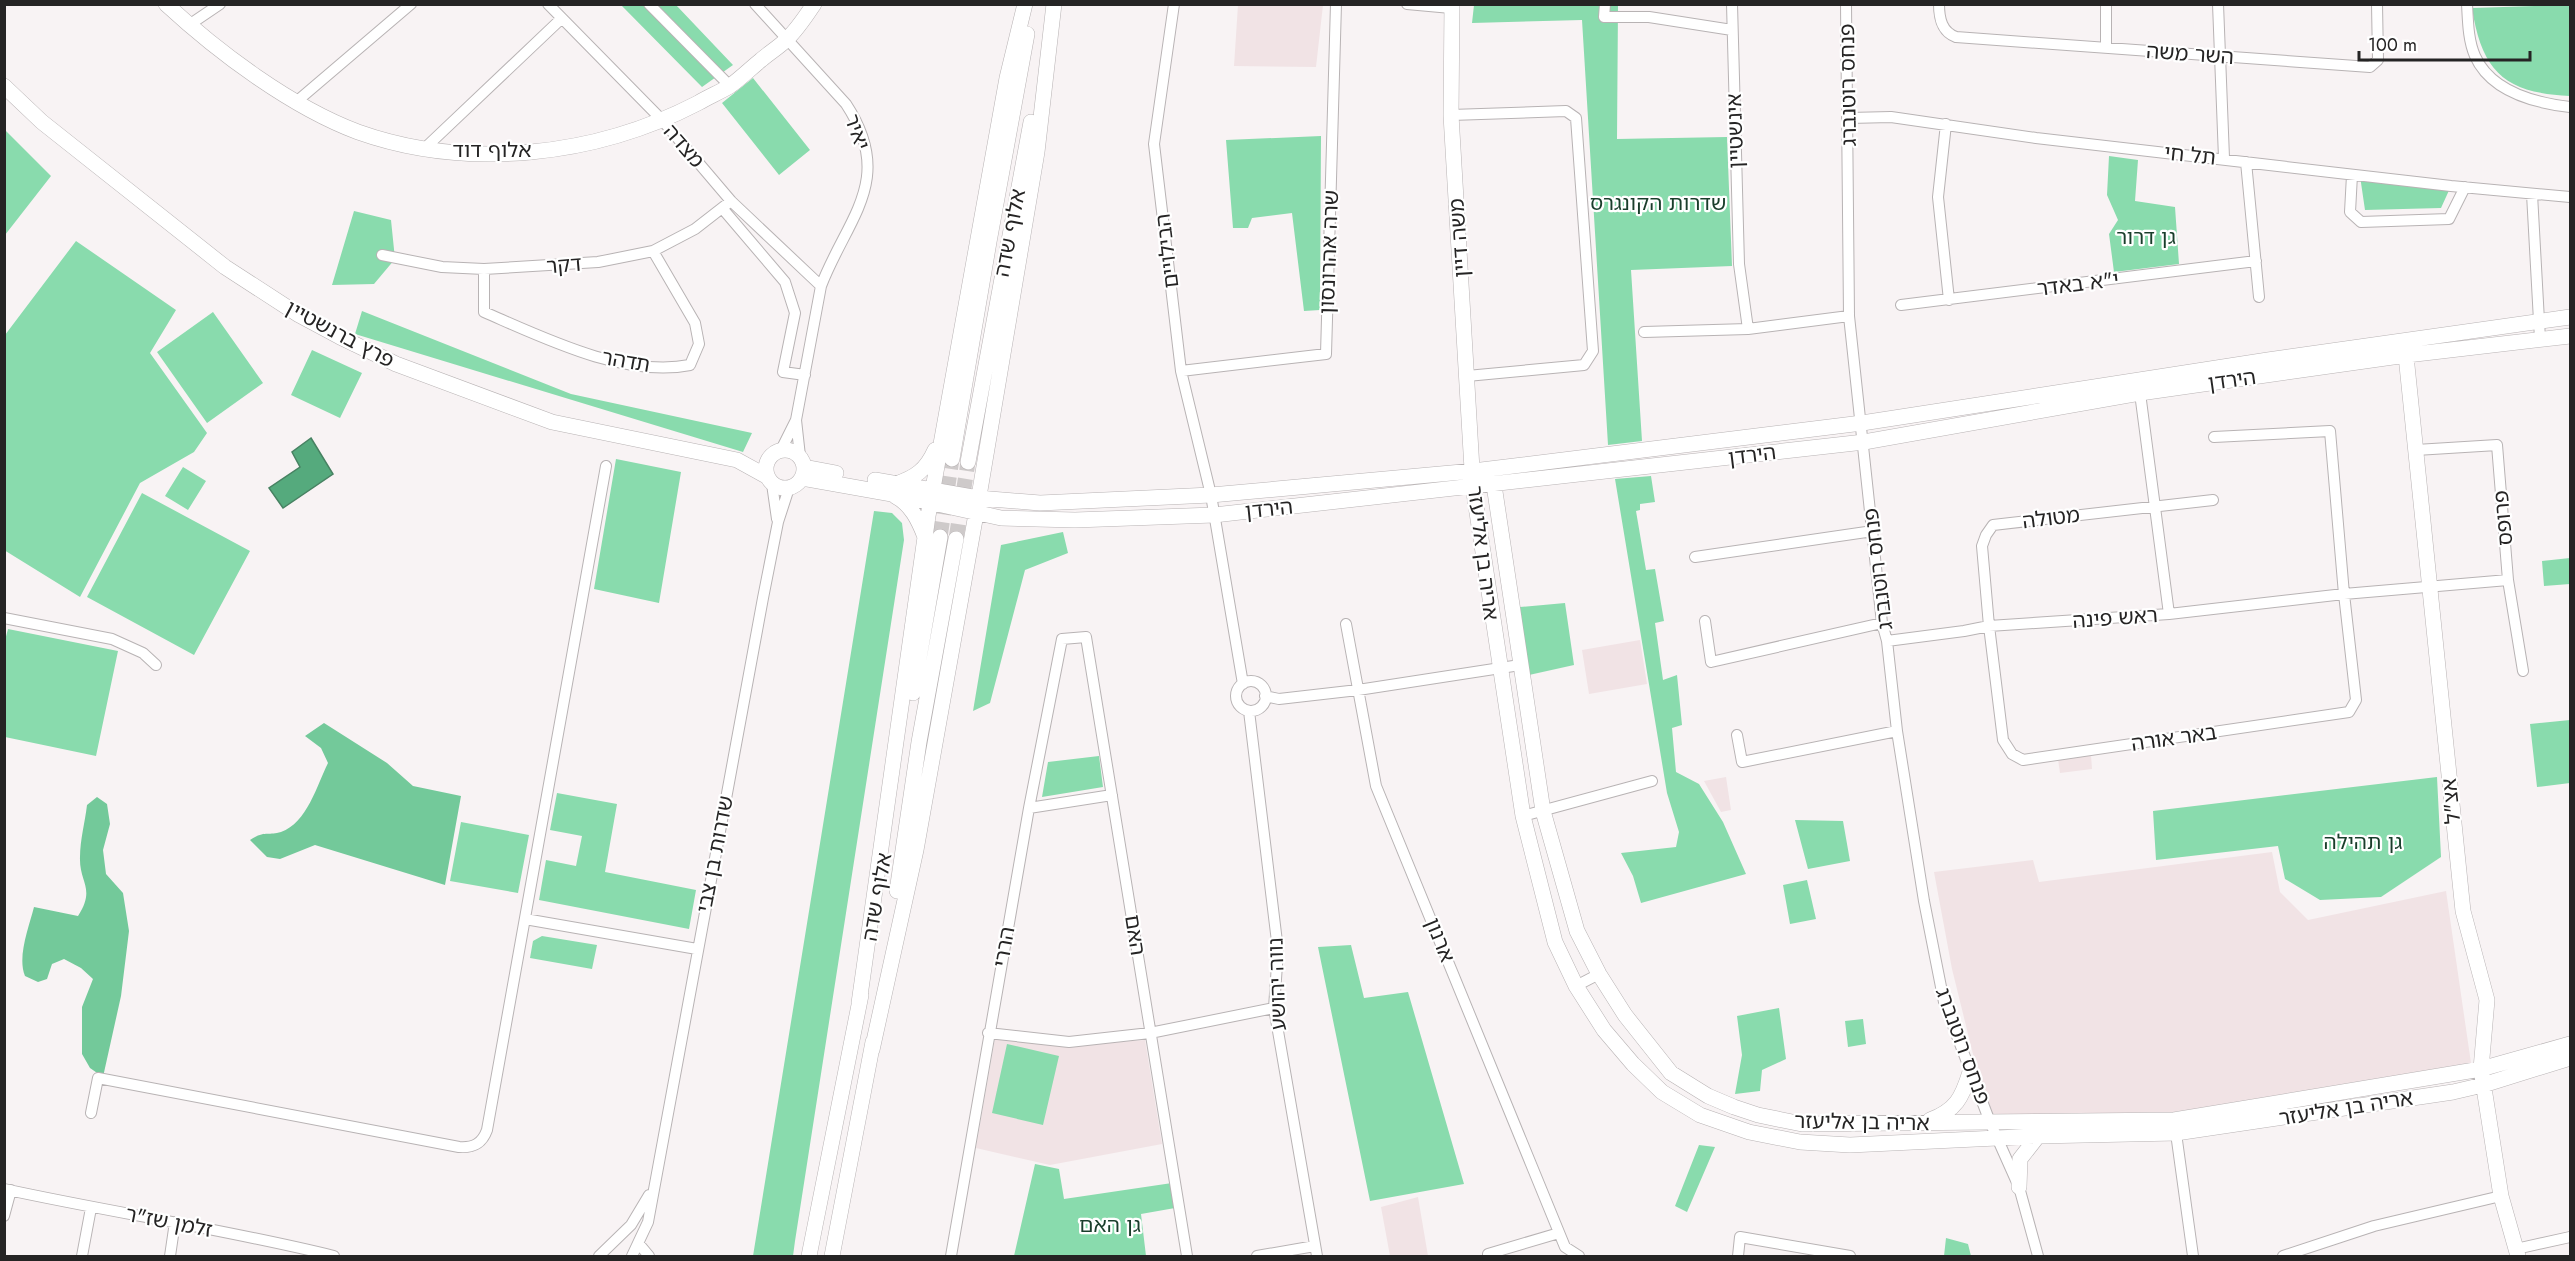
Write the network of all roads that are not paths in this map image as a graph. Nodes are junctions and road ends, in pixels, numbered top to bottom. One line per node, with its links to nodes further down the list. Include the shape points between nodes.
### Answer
1 (166, 4): 25 (street, אלוף דוד)
2 (220, 4): 25 (street)
3 (411, 4): 32 (street)
4 (548, 4): 24 (street, מצדה)
5 (649, 4): 31 (street)
6 (755, 4): 27 (street, יאיר)
7 (814, 4): 27 (street, אלוף דוד)
8 (1023, 4): 68 (street)
9 (1032, 4): 10 (street, אלוף שדה, via 960,460 1029,133)
10 (1049, 4)
11 (1054, 4): 84 (street, via 1037,152)
12 (1174, 4): 62 (street, הבילויים, via 1154,144)
13 (1336, 4): 62 (street, שרה אהרונסון, via 1326,354)
14 (1407, 4): 23 (street)
15 (1605, 4): 26 (street, via 1604,16 1649,17)
16 (1732, 4): 26 (street, אינשטיין)
17 (1846, 4): 35 (street, פנחס רוטנברג)
18 (1939, 4): 28 (street, השר משה, via 1945,32 1956,37)
19 (2106, 4): 28 (street)
20 (2218, 4): 29 (street)
21 (2377, 4): 29 (street, השר משה, via 2378,60 2370,67)
22 (2467, 4): 33 (street, via 2474,54 2491,76 2506,89 2526,98)
23 (1452, 6): 34 (street, משה דיין)
24 (561, 19): 36 (street, מצדה); 38 (street)
25 (189, 25): 32 (street, אלוף דוד)
26 (1732, 30): 57 (street, אינשטיין, via 1739,264)
27 (787, 40): 31 (street, אלוף דוד); 50 (street, יאיר, via 846,104 858,123 867,155 865,192)
28 (2106, 47): 29 (street, השר משה)
29 (2220, 56): 39 (street)
30 (4, 86): 73 (street, פרץ ברנשטיין, via 42,122 225,267 340,337 396,364 552,422)
31 (730, 86): 36 (street, אלוף דוד)
32 (296, 102): 38 (street, אלוף דוד, via 359,132)
33 (2571, 107)
34 (1451, 115): 64 (street, משה דיין); 64 (street, via 1566,111 1576,118 1593,351 1584,365)
35 (1849, 118): 37 (street, תל חי, via 1891,117); 54 (street, פנחס רוטנברג)
36 (663, 121): 38 (street, אלוף דוד, via 625,135 523,152 478,154); 45 (street, מצדה)
37 (1946, 124): 39 (street, תל חי); 52 (street, via 1938,197)
38 (425, 148)
39 (2224, 158): 40 (street, תל חי)
40 (2246, 162): 41 (street, תל חי); 48 (street)
41 (2352, 175): 42 (street, תל חי); 42 (street, via 2350,212 2361,222 2449,219)
42 (2465, 187): 43 (street, תל חי)
43 (2532, 194): 44 (street, תל חי); 56 (street)
44 (2571, 197)
45 (726, 204): 46 (street, דקר, via 695,229); 50 (street, מצדה); 63 (street, מצדה, via 785,282 795,313 783,372)
46 (653, 251): 49 (street, דקר, via 598,262); 49 (street, תדהר, via 695,323 699,344 690,365 674,368 598,356 484,312)
47 (382, 255): 49 (street, דקר, via 442,267)
48 (2256, 261): 51 (street); 52 (street, י"א באדר)
49 (484, 269)
50 (821, 286): 63 (street)
51 (2259, 297)
52 (1948, 300): 53 (street, י"א באדר)
53 (1901, 305)
54 (1849, 316): 57 (street); 67 (street, פנחס רוטנברג)
55 (2571, 317): 56 (street, הירדן)
56 (2539, 320): 60 (street); 61 (street, הירדן)
57 (1748, 328): 58 (street)
58 (1644, 332)
59 (2571, 336): 60 (street, הירדן)
60 (2540, 339): 61 (street, הירדן)
61 (2405, 347): 65 (street, הירדן); 67 (street, הירדן); 71 (street, אצ"ל)
62 (1181, 371): 81 (street, הבילויים)
63 (805, 375): 66 (street)
64 (1467, 376): 76 (street, משה דיין)
65 (2140, 393): 70 (street, הירדן); 85 (street)
66 (796, 420): 72 (street); 75 (street)
67 (1862, 423): 70 (street, פנחס רוטנברג); 76 (street, הירדן)
68 (942, 434): 80 (street, via 925,469); 82 (street)
69 (2214, 437): 94 (street, via 2330,431)
70 (1864, 442): 78 (street, הירדן); 88 (street, פנחס רוטנברג)
71 (2416, 450): 92 (street, פרופס, via 2498,446); 93 (street, אצ"ל)
72 (776, 452): 73 (street, פרץ ברנשטיין); 75 (street, via 791,450); 77 (street, via 767,461)
73 (737, 460): 77 (street, פרץ ברנשטיין)
74 (606, 466): 118 (street)
75 (802, 467): 79 (street); 80 (street)
76 (1473, 478): 78 (street, אריה בן אליעזר); 81 (street, הירדן); 86 (street, הירדן); 105 (street, אריה בן אליעזר)
77 (769, 480): 79 (street, via 777,487); 87 (street, שדרות בן צבי)
78 (1494, 485): 104 (street, אריה בן אליעזר)
79 (789, 488): 87 (street, שדרות בן צבי)
80 (894, 489): 82 (street); 89 (street)
81 (1211, 495): 84 (street, הירדן); 86 (street)
82 (932, 497): 84 (street, הירדן); 89 (street)
83 (2213, 500): 85 (street, מטולה)
84 (977, 506): 86 (street, הירדן, via 1001,518 1075,520); 126 (street, via 916,850)
85 (2154, 506): 95 (street); 100 (street, מטולה, via 1993,525 1982,546)
86 (1214, 515): 107 (street)
87 (778, 522): 119 (street, שדרות בן צבי)
88 (1873, 531): 91 (street); 98 (street, פנחס רוטנברג)
89 (932, 537): 156 (street, via 859,1003)
90 (956, 539): 126 (street, אלוף שדה, via 919,742)
91 (1695, 556)
92 (2508, 580): 93 (street, ראש פינה); 106 (street, פרופס)
93 (2428, 588): 94 (street, ראש פינה); 128 (street, אצ"ל, via 2463,911 2487,1000)
94 (2344, 594): 95 (street, ראש פינה); 100 (street, באר אורה, via 2356,700 2349,712 2024,760 2012,754 2003,740)
95 (2169, 614): 100 (street, ראש פינה)
96 (4, 618): 103 (street, via 112,639 143,653)
97 (1705, 621): 98 (street, via 1711,662)
98 (1882, 623): 102 (street, פנחס רוטנברג)
99 (1346, 624): 108 (street, ארנון)
100 (1989, 626): 102 (street, ראש פינה)
101 (1062, 639): 114 (street, האם, via 1086,637); 115 (street, הררי)
102 (1887, 641): 111 (street, פנחס רוטנברג)
103 (156, 665)
104 (1520, 665): 105 (street); 116 (street, אריה בן אליעזר)
105 (1498, 668): 108 (street); 117 (street, אריה בן אליעזר)
106 (2523, 671)
107 (1243, 684): 109 (street, via 1258,683); 110 (street, via 1236,699)
108 (1358, 690): 109 (street, via 1279,699); 144 (street, ארנון, via 1376,786)
109 (1265, 696): 110 (street, via 1259,708)
110 (1249, 711): 122 (street, נווה יהושע, via 1278,950)
111 (1897, 731): 112 (street, via 1742,762); 129 (street, פנחס רוטנברג, via 1944,1002)
112 (1737, 735)
113 (1652, 781): 116 (street)
114 (1112, 795): 115 (street); 124 (street, האם)
115 (1029, 808): 123 (street, הררי)
116 (1543, 811): 117 (street); 120 (street, אריה בן אליעזר, via 1577,931)
117 (1523, 816): 121 (street, אריה בן אליעזר, via 1555,942)
118 (525, 919): 119 (street); 131 (street, via 487,1130 475,1146 459,1147 98,1078)
119 (697, 949): 137 (street, שדרות בן צבי)
120 (1599, 974): 121 (street); 133 (street, אריה בן אליעזר, via 1625,1015 1671,1073 1708,1096 1758,1115 1802,1124)
121 (1576, 986): 136 (street, אריה בן אליעזר, via 1604,1030 1633,1064 1662,1092 1700,1115 1749,1132 1800,1142 1850,1145)
122 (1274, 1008): 124 (street); 147 (street, נווה יהושע)
123 (988, 1033): 124 (street, via 1069,1042); 158 (street, הררי)
124 (1150, 1033): 159 (street, האם)
125 (2571, 1044): 128 (street, אריה בן אליעזר)
126 (872, 1050): 157 (street, אלוף שדה)
127 (2571, 1058): 130 (street, אריה בן אליעזר)
128 (2481, 1069): 130 (street, אצ"ל); 134 (street, אריה בן אליעזר)
129 (1970, 1072): 132 (street, פנחס רוטנברג); 133 (street, via 1957,1104 1945,1114)
130 (2483, 1085): 134 (street, אריה בן אליעזר); 140 (street, אצ"ל)
131 (91, 1113)
132 (1990, 1122): 133 (street, אריה בן אליעזר); 134 (street, אריה בן אליעזר); 136 (street, פנחס רוטנברג)
133 (1920, 1124)
134 (2175, 1127): 135 (street, אריה בן אליעזר); 165 (street)
135 (2038, 1136): 136 (street, אריה בן אליעזר); 138 (street, via 2020,1159)
136 (1999, 1139): 138 (street, פנחס רוטנברג)
137 (653, 1186): 146 (street, via 648,1222); 153 (street, via 631,1225)
138 (2019, 1187): 164 (street, פנחס רוטנברג)
139 (8, 1189): 141 (street, זלמן שז"ר); 142 (street)
140 (2501, 1196): 148 (street, אצ"ל); 166 (street, via 2374,1226)
141 (92, 1208): 143 (street, זלמן שז"ר); 150 (street)
142 (4, 1216)
143 (175, 1222): 151 (street); 152 (street, זלמן שז"ר)
144 (1560, 1233): 149 (street); 161 (street, ארנון, via 1565,1247)
145 (2571, 1237): 148 (street)
146 (639, 1244): 154 (street); 155 (street)
147 (1316, 1251): 160 (street)
148 (2517, 1252)
149 (1488, 1254)
150 (82, 1257)
151 (170, 1257)
152 (334, 1257)
153 (599, 1257)
154 (632, 1257)
155 (649, 1257)
156 (809, 1257)
157 (832, 1257)
158 (951, 1257)
159 (1187, 1257)
160 (1257, 1257)
161 (1579, 1257)
162 (1738, 1257): 163 (street, via 1740,1237)
163 (1850, 1257)
164 (2038, 1257)
165 (2193, 1257)
166 (2283, 1257)

